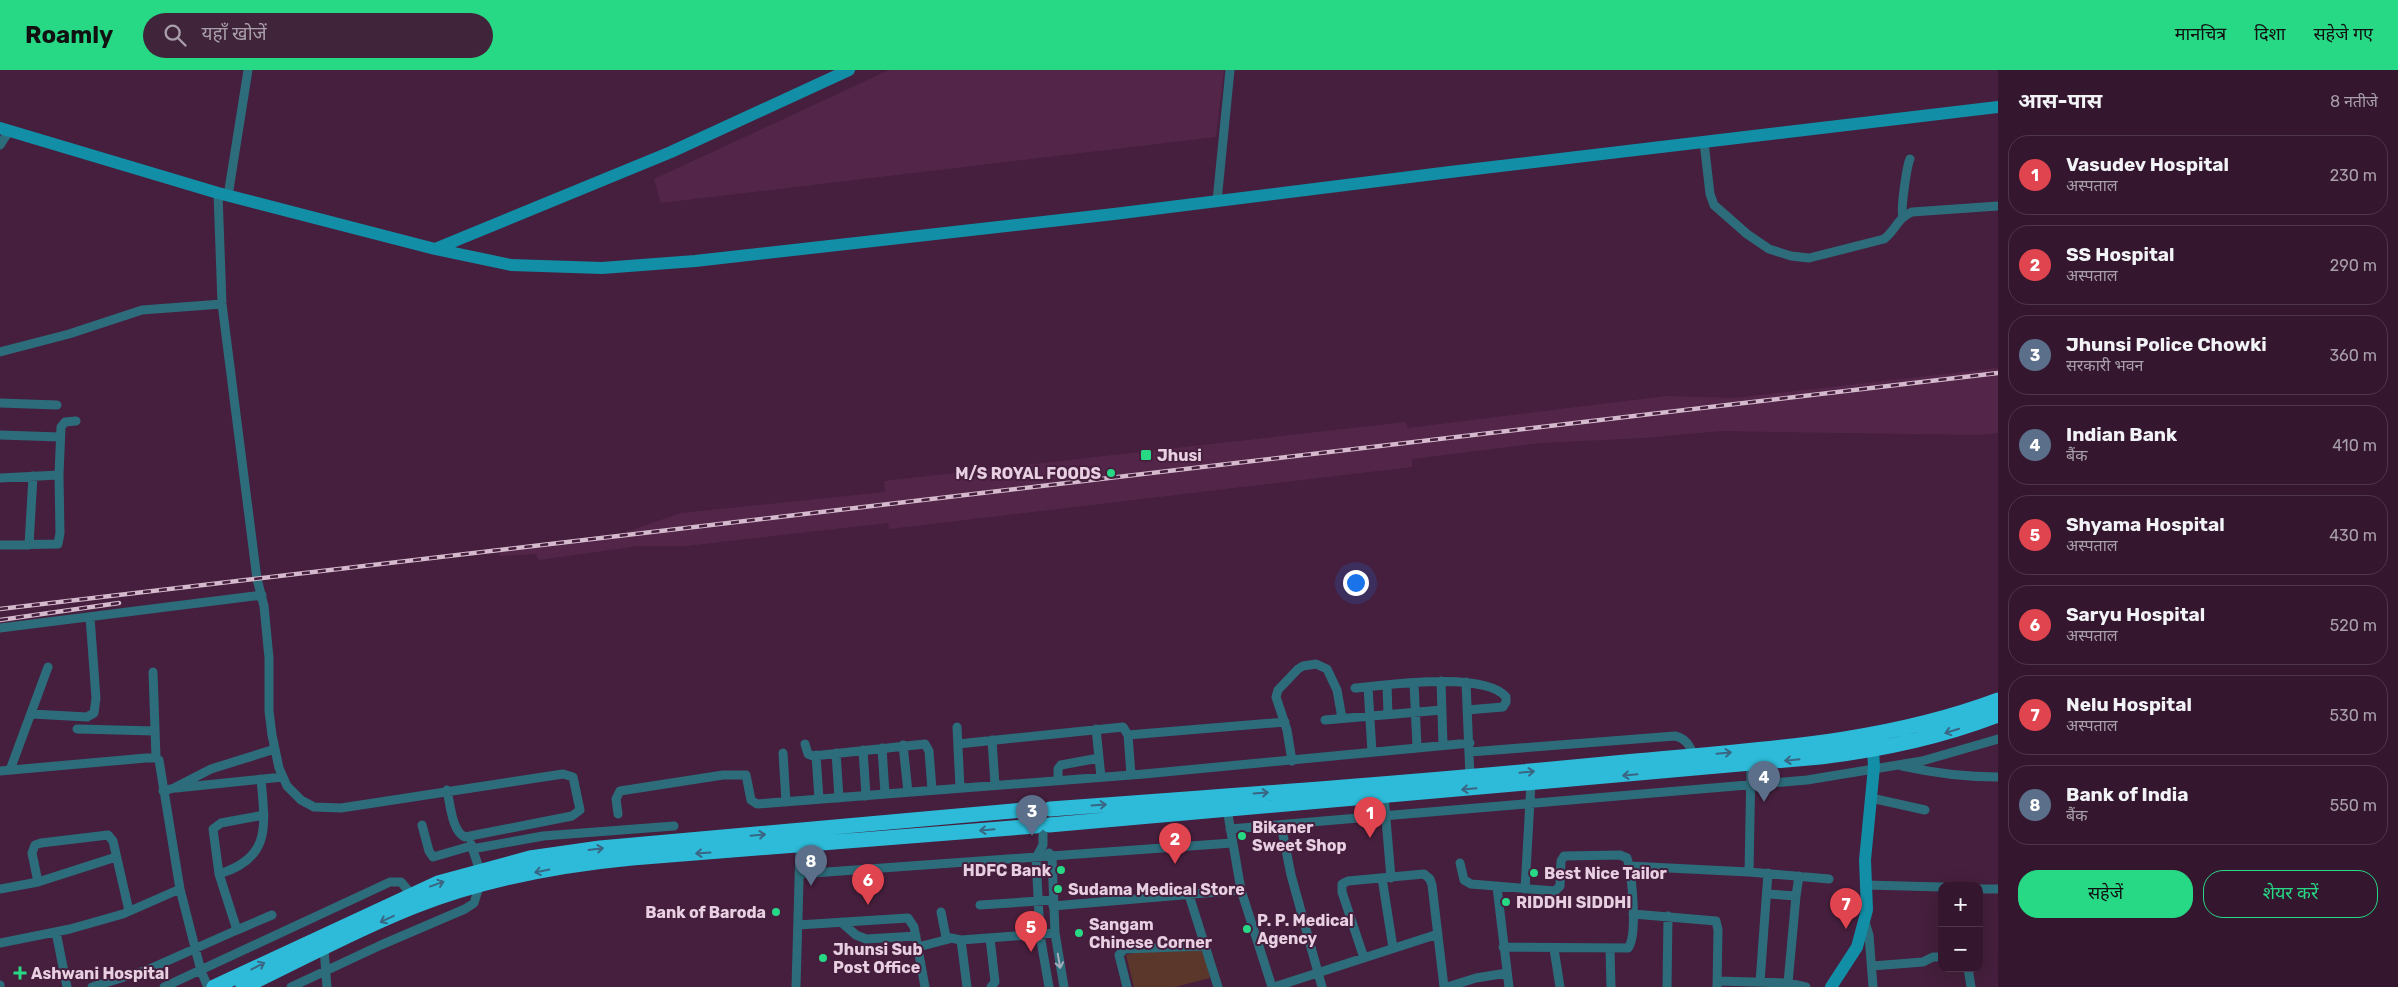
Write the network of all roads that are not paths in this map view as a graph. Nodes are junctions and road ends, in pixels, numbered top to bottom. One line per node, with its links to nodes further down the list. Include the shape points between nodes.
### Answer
1 (248, 70): 11 (street)
2 (820, 70): 5 (street)
3 (849, 70): 5 (street)
4 (1230, 70): 12 (street)
5 (824, 83): 15 (street, via 671,152)
6 (1998, 107): 8 (street)
7 (4, 130): 9 (street); 11 (street)
8 (1704, 142): 12 (street); 14 (street, via 1714,206 1769,249 1791,256 1821,256 1884,239 1892,234)
9 (0, 145)
10 (1910, 158): 14 (street, via 1901,209)
11 (223, 195): 15 (street); 16 (street)
12 (1217, 201): 15 (street, via 695,262 634,266 522,266)
13 (1998, 206): 14 (street, via 1912,212)
14 (1903, 217)
15 (435, 249)
16 (222, 304): 17 (street, via 142,310 70,334); 28 (street)
17 (0, 352)
18 (0, 403): 19 (street)
19 (57, 405)
20 (76, 421): 22 (street, via 62,424)
21 (0, 435): 22 (street)
22 (60, 436): 23 (street)
23 (59, 475): 24 (street); 27 (street, via 60,540 58,544)
24 (33, 476): 25 (street); 27 (street)
25 (0, 478)
26 (0, 545): 27 (street)
27 (29, 545)
28 (262, 596): 29 (street); 64 (street, via 270,667 270,722)
29 (90, 617): 30 (street); 43 (street, via 96,698 94,713 88,717)
30 (0, 628)
31 (48, 667): 43 (street)
32 (153, 672): 53 (street)
33 (1441, 681): 34 (street); 35 (street); 40 (street)
34 (1466, 682): 41 (street); 41 (street, via 1506,697 1501,708)
35 (1414, 683): 36 (street); 42 (street)
36 (1387, 685): 37 (street); 44 (street)
37 (1368, 687): 38 (street); 45 (street)
38 (1355, 688)
39 (1998, 700): 63 (highway, one-way to 39, via 1820,744 1866,737)
40 (1442, 710): 42 (street); 60 (street)
41 (1467, 710): 66 (street)
42 (1415, 711): 44 (street); 61 (street)
43 (32, 714): 78 (street)
44 (1388, 714): 45 (street)
45 (1370, 716): 47 (street); 68 (street)
46 (1998, 716): 67 (highway, one-way to 67, via 1943,734)
47 (1342, 718): 48 (street); 49 (street, via 1330,673 1323,666 1309,664 1298,669 1276,693)
48 (1325, 720)
49 (1285, 722): 54 (street); 74 (street)
50 (956, 727): 58 (street)
51 (77, 729): 53 (street)
52 (1096, 729): 54 (street, via 1123,727); 56 (street); 73 (street)
53 (155, 730): 72 (street)
54 (1128, 735): 81 (street)
55 (1998, 739): 76 (street, via 1946,755)
56 (992, 740): 58 (street); 88 (street)
57 (805, 744): 71 (street, via 808,754)
58 (958, 744): 91 (street)
59 (903, 745): 62 (street); 93 (street, via 923,743 928,746); 95 (street)
60 (1444, 745): 61 (street); 66 (street)
61 (1417, 747): 68 (street)
62 (882, 748): 65 (street); 96 (street)
63 (1690, 748): 66 (street, via 1675,736); 80 (highway, one-way to 63)
64 (275, 749): 82 (street); 90 (street, via 211,769)
65 (863, 750): 70 (street); 97 (street)
66 (1470, 750): 80 (street)
67 (1872, 750): 75 (highway, one-way to 75); 77 (street)
68 (1372, 752): 74 (street)
69 (783, 753): 102 (street)
70 (836, 753): 71 (street); 99 (street)
71 (816, 756): 101 (street)
72 (156, 758): 78 (street); 94 (street)
73 (1099, 758): 83 (street); 86 (street, via 1061,765)
74 (1292, 761): 81 (street)
75 (1751, 765): 87 (highway, one-way to 87); 89 (street)
76 (1897, 765): 77 (street); 84 (street, via 1973,778)
77 (1874, 769): 89 (street); 100 (street)
78 (10, 770): 79 (street)
79 (0, 771)
80 (1470, 773): 105 (highway, one-way to 80)
81 (1131, 775): 83 (street)
82 (283, 777): 85 (street); 92 (street, via 301,800 314,807 341,808)
83 (1101, 777): 86 (street)
84 (1998, 777)
85 (261, 779): 90 (street); 109 (street)
86 (1058, 780): 88 (street)
87 (1531, 783): 98 (highway, one-way to 98); 103 (street)
88 (995, 785): 91 (street)
89 (1750, 786): 103 (street); 125 (street)
90 (174, 788): 94 (street)
91 (960, 788): 93 (street)
92 (447, 790): 118 (street, via 458,833); 118 (street, via 563,774 573,777 580,810 576,814)
93 (932, 790): 95 (street)
94 (163, 791): 140 (street)
95 (908, 792): 96 (street)
96 (885, 794): 97 (street)
97 (866, 796): 99 (street)
98 (1384, 796): 106 (highway); 110 (street)
99 (839, 798): 101 (street)
100 (1871, 798): 107 (street); 134 (street, via 1866,840)
101 (819, 799): 102 (street)
102 (786, 802): 108 (street, via 753,803 746,775 722,775 620,791 616,799)
103 (1531, 803): 110 (street); 141 (street)
104 (1034, 809): 105 (highway, via 1040,806); 114 (highway, via 1030,818); 126 (highway, one-way to 104, via 530,858 600,848)
105 (1050, 809): 114 (highway, via 1053,816)
106 (1227, 809): 114 (highway); 115 (street)
107 (1925, 810)
108 (618, 814)
109 (264, 815): 128 (street, via 262,838 250,859 238,869); 128 (street, via 221,823 213,829)
110 (1386, 817): 112 (street); 131 (street)
111 (422, 825): 118 (street, via 433,857)
112 (1281, 825): 115 (street); 182 (street, via 1291,875)
113 (674, 826): 118 (street, via 543,836)
114 (1043, 827): 117 (street); 119 (highway, one-way to 119)
115 (1230, 830): 116 (street)
116 (1232, 843): 121 (street); 142 (street)
117 (1043, 845): 121 (street); 122 (street)
118 (471, 846): 126 (street)
119 (800, 846): 126 (highway, one-way to 126); 129 (street)
120 (116, 857): 133 (street); 133 (street, via 113,841 108,835 41,843 32,848); 152 (street)
121 (1052, 857): 122 (street); 150 (street)
122 (1036, 858): 129 (street); 147 (street)
123 (1460, 863): 135 (street, via 1466,883)
124 (1629, 866): 125 (street); 141 (street, via 1627,858 1620,855 1564,856 1558,889); 149 (street)
125 (1749, 872): 127 (street)
126 (479, 873): 137 (highway, one-way to 126); 174 (highway, one-way to 174); 181 (street, via 474,903 466,909)
127 (1768, 873): 130 (street); 144 (street)
128 (220, 874): 160 (street)
129 (799, 874): 159 (street)
130 (1799, 876): 132 (street); 146 (street)
131 (1386, 878): 163 (street, via 1427,876 1432,885); 173 (street); 179 (street, via 1342,884)
132 (1829, 880)
133 (38, 882): 139 (street)
134 (1866, 885): 136 (street); 158 (street)
135 (1497, 887): 141 (street); 172 (street)
136 (1938, 887)
137 (406, 888): 185 (highway, one-way to 137); 185 (street, via 390,882)
138 (1983, 888): 143 (street)
139 (0, 889)
140 (180, 889): 152 (street); 177 (street)
141 (1525, 889)
142 (1241, 890): 145 (street); 203 (street)
143 (1998, 890)
144 (1768, 894): 146 (street); 186 (street)
145 (1189, 895): 150 (street); 170 (street)
146 (1796, 896): 187 (street)
147 (1038, 901): 150 (street); 151 (street); 164 (street)
148 (1589, 902): 149 (street)
149 (1633, 902): 154 (street)
150 (1053, 903): 162 (street)
151 (980, 905)
152 (129, 911): 161 (street)
153 (941, 912): 167 (street, via 943,932)
154 (1633, 914): 156 (street); 176 (street, via 1632,944 1625,949)
155 (272, 915): 160 (street)
156 (1668, 916): 188 (street, via 1716,921); 209 (street)
157 (841, 922): 159 (street); 165 (street, via 866,939); 165 (street, via 904,917 912,921)
158 (1865, 922): 180 (street); 211 (street, via 1857,947)
159 (798, 925): 195 (street)
160 (237, 930): 177 (street)
161 (56, 932): 169 (street); 189 (street)
162 (1055, 933): 164 (street); 200 (street, one-way to 200)
163 (1438, 934): 173 (street); 205 (street)
164 (1040, 935): 166 (street); 199 (street)
165 (916, 936): 171 (street)
166 (990, 938): 168 (street); 198 (street, via 995,982)
167 (948, 939): 168 (street); 171 (street)
168 (961, 940): 197 (street)
169 (0, 943)
170 (1205, 946): 201 (street, via 1124,949 1119,960); 202 (street)
171 (918, 947): 196 (street)
172 (1503, 947): 175 (street); 184 (street)
173 (1393, 948): 179 (street)
174 (324, 949): 181 (street); 192 (highway)
175 (1554, 949): 176 (street); 207 (street)
176 (1610, 949): 208 (street)
177 (195, 950): 185 (street); 190 (street, via 147,970)
178 (1938, 957): 180 (street, via 1923,962)
179 (1364, 958): 182 (street)
180 (1872, 966): 212 (street)
181 (326, 971): 193 (street); 194 (street)
182 (1318, 972): 203 (street); 204 (street)
183 (1968, 972): 213 (street)
184 (1507, 973): 205 (street); 206 (street)
185 (206, 980): 191 (street)
186 (1760, 982): 187 (street); 188 (street)
187 (1788, 983): 210 (street)
188 (1717, 984)
189 (67, 987)
190 (92, 987)
191 (164, 987)
192 (243, 987)
193 (291, 987)
194 (327, 987)
195 (796, 987)
196 (925, 987)
197 (967, 987)
198 (991, 987)
199 (1049, 987)
200 (1064, 987)
201 (1127, 987)
202 (1218, 987)
203 (1273, 987)
204 (1322, 987)
205 (1445, 987)
206 (1509, 987)
207 (1560, 987)
208 (1612, 987)
209 (1667, 987)
210 (1806, 987)
211 (1831, 987)
212 (1873, 987)
213 (1970, 987)

